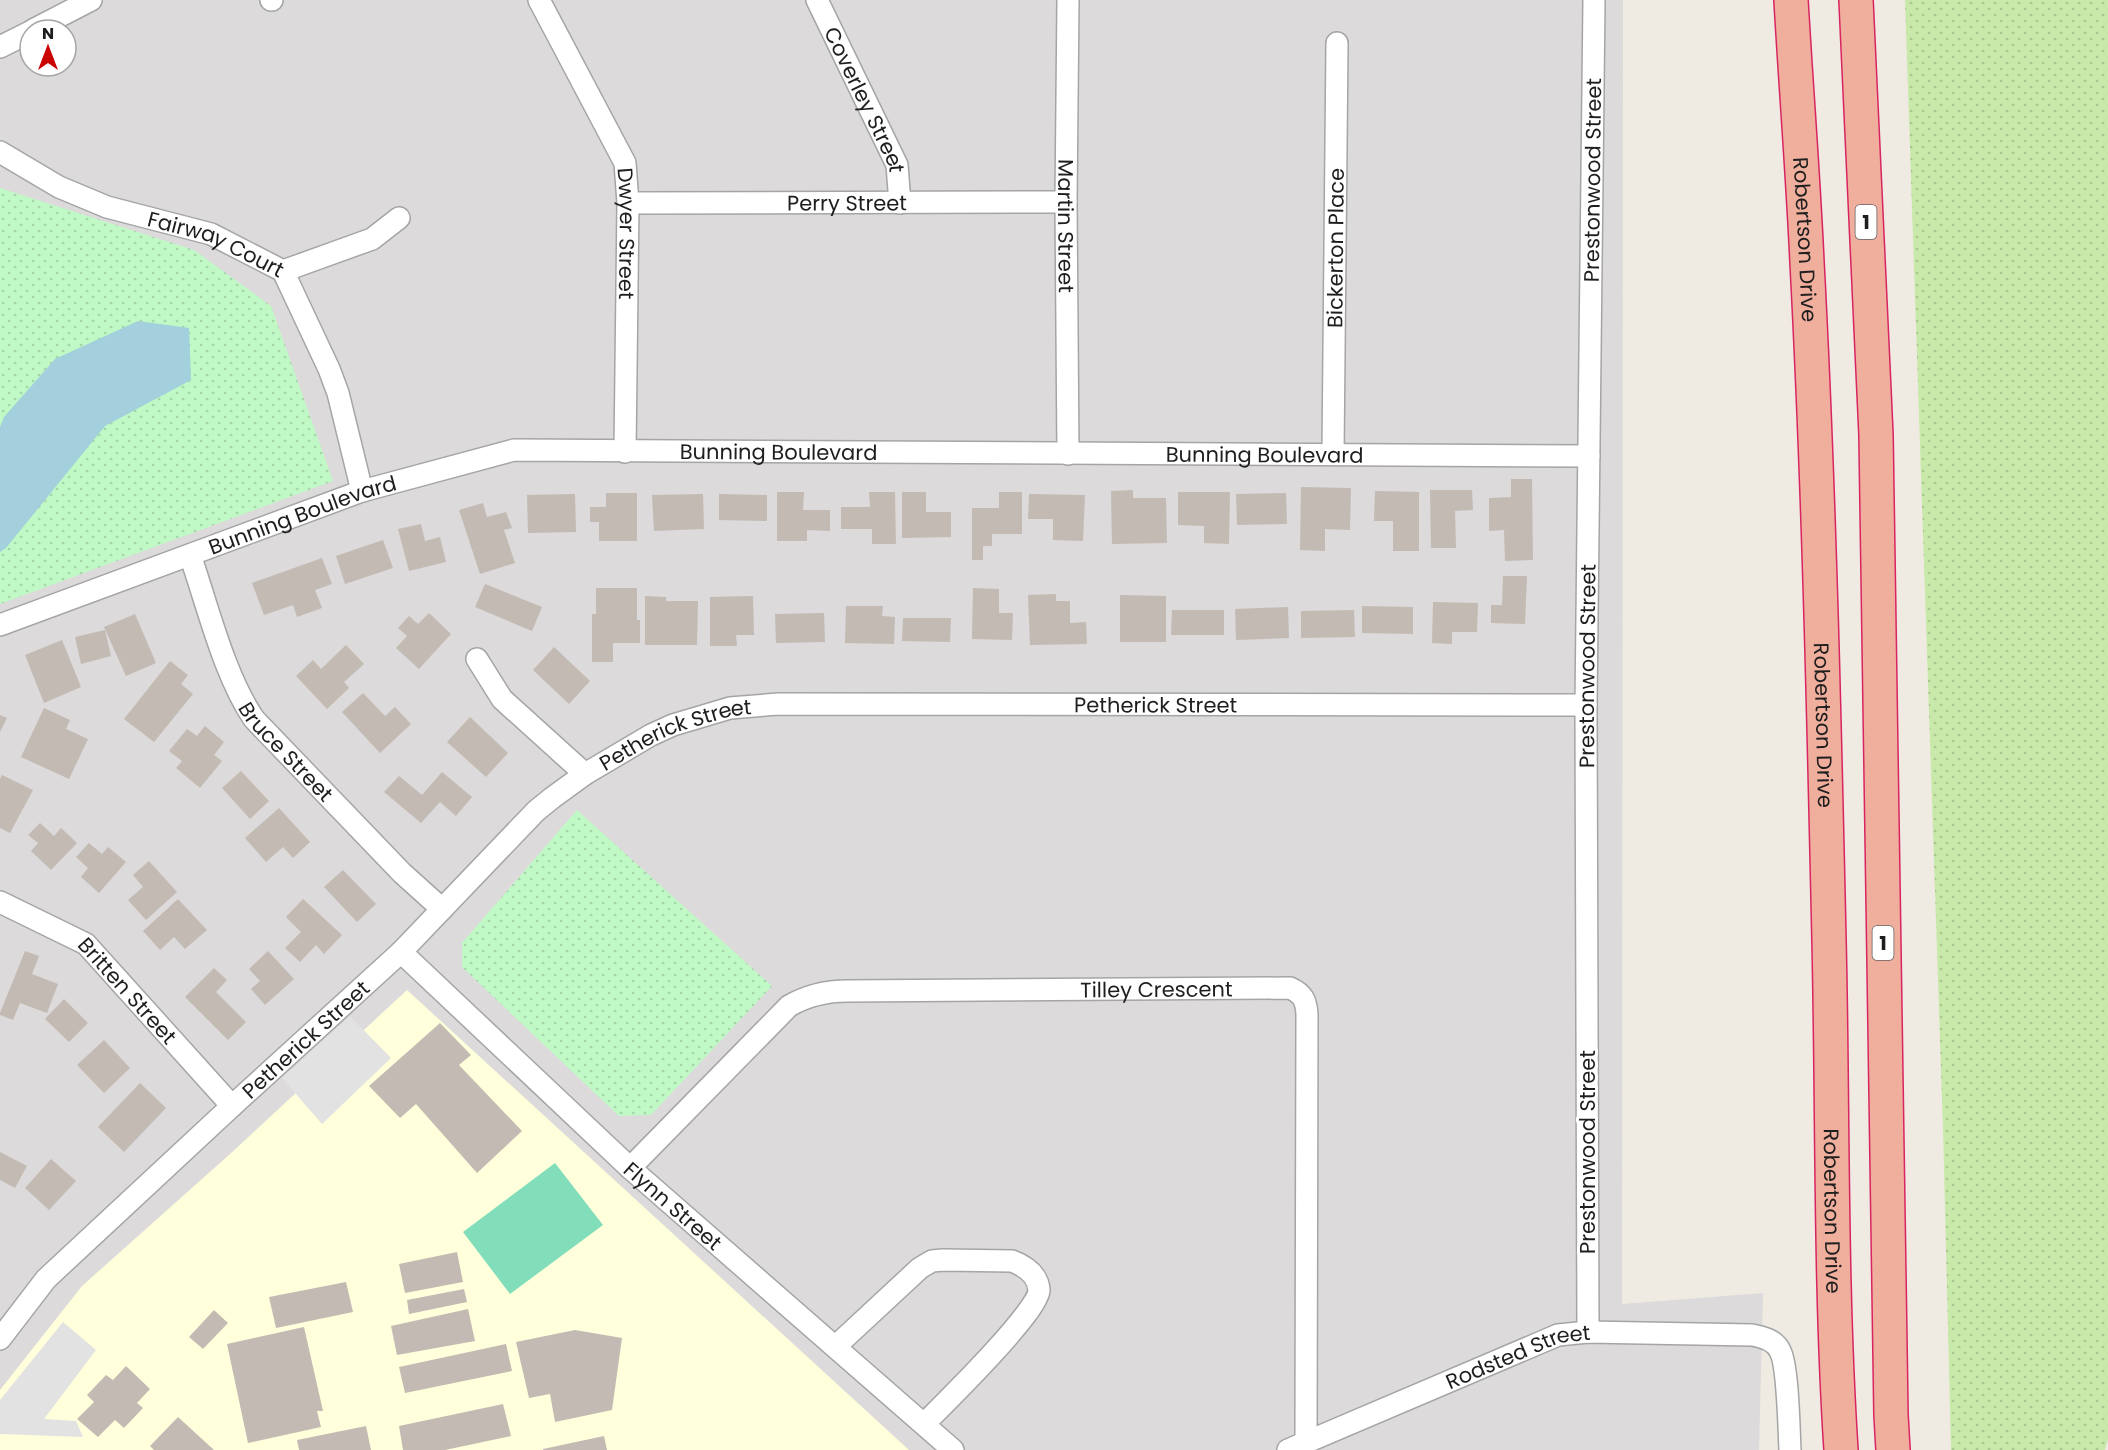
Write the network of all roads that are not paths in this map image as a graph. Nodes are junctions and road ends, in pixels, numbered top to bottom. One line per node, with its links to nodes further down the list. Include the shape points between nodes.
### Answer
1 (91, 0): 8 (street)
2 (539, 0): 14 (street, Dwyer Street, via 625,163)
3 (817, 0): 15 (street, Coverley Street, via 897,165)
4 (1068, 0): 13 (street, Martin Street)
5 (1594, 0): 21 (street, Prestonwood Street)
6 (1791, 0): 40 (highway, Robertson Drive, via 1808,261)
7 (1856, 2): 41 (highway, 1, via 1876,435)
8 (57, 18)
9 (18, 38): 11 (street)
10 (1337, 43): 20 (street, Bickerton Place)
11 (0, 47)
12 (0, 152): 17 (street, Fairway Court, via 59,187 107,207 211,234)
13 (1066, 202): 15 (street, Perry Street); 19 (street, Martin Street)
14 (628, 203): 15 (street, Perry Street); 18 (street, Dwyer Street)
15 (900, 203)
16 (399, 218): 17 (street, via 372,239)
17 (283, 271): 22 (street, Fairway Court, via 338,393)
18 (626, 452): 19 (street, Bunning Boulevard); 22 (street, Bunning Boulevard, via 514,450)
19 (1068, 454): 20 (street, Bunning Boulevard)
20 (1333, 454): 21 (street, Bunning Boulevard)
21 (1589, 456): 26 (street, Prestonwood Street)
22 (362, 491): 23 (street, Bunning Boulevard)
23 (190, 555): 24 (street, Bunning Boulevard); 29 (street, Bruce Street, via 231,676 254,719 402,873)
24 (0, 625)
25 (477, 659): 27 (street, via 502,699)
26 (1586, 705): 27 (street, Petherick Street, via 747,705 673,725); 33 (street, Prestonwood Street)
27 (585, 774): 29 (street, Petherick Street, via 536,811)
28 (0, 902): 31 (street, Britten Street, via 86,944)
29 (442, 909): 30 (street, Petherick Street)
30 (401, 952): 31 (street, Petherick Street); 32 (street, Flynn Street)
31 (232, 1106): 34 (street, Petherick Street, via 46,1280)
32 (630, 1168): 35 (street, Flynn Street); 37 (street, Tilley Crescent, via 789,1006 815,994 1290,988 1301,993 1307,1014)
33 (1588, 1332): 37 (street, Rodsted Street, via 1558,1335); 39 (street, Rodsted Street, via 1752,1335 1774,1343 1783,1359)
34 (0, 1339)
35 (836, 1346): 36 (street, Flynn Street); 36 (street, via 932,1261 1012,1261 1023,1265 1037,1282 1038,1298 980,1368)
36 (924, 1424): 38 (street, Flynn Street)
37 (1297, 1446)
38 (953, 1450)
39 (1790, 1450)
40 (1841, 1450)
41 (1893, 1450)

